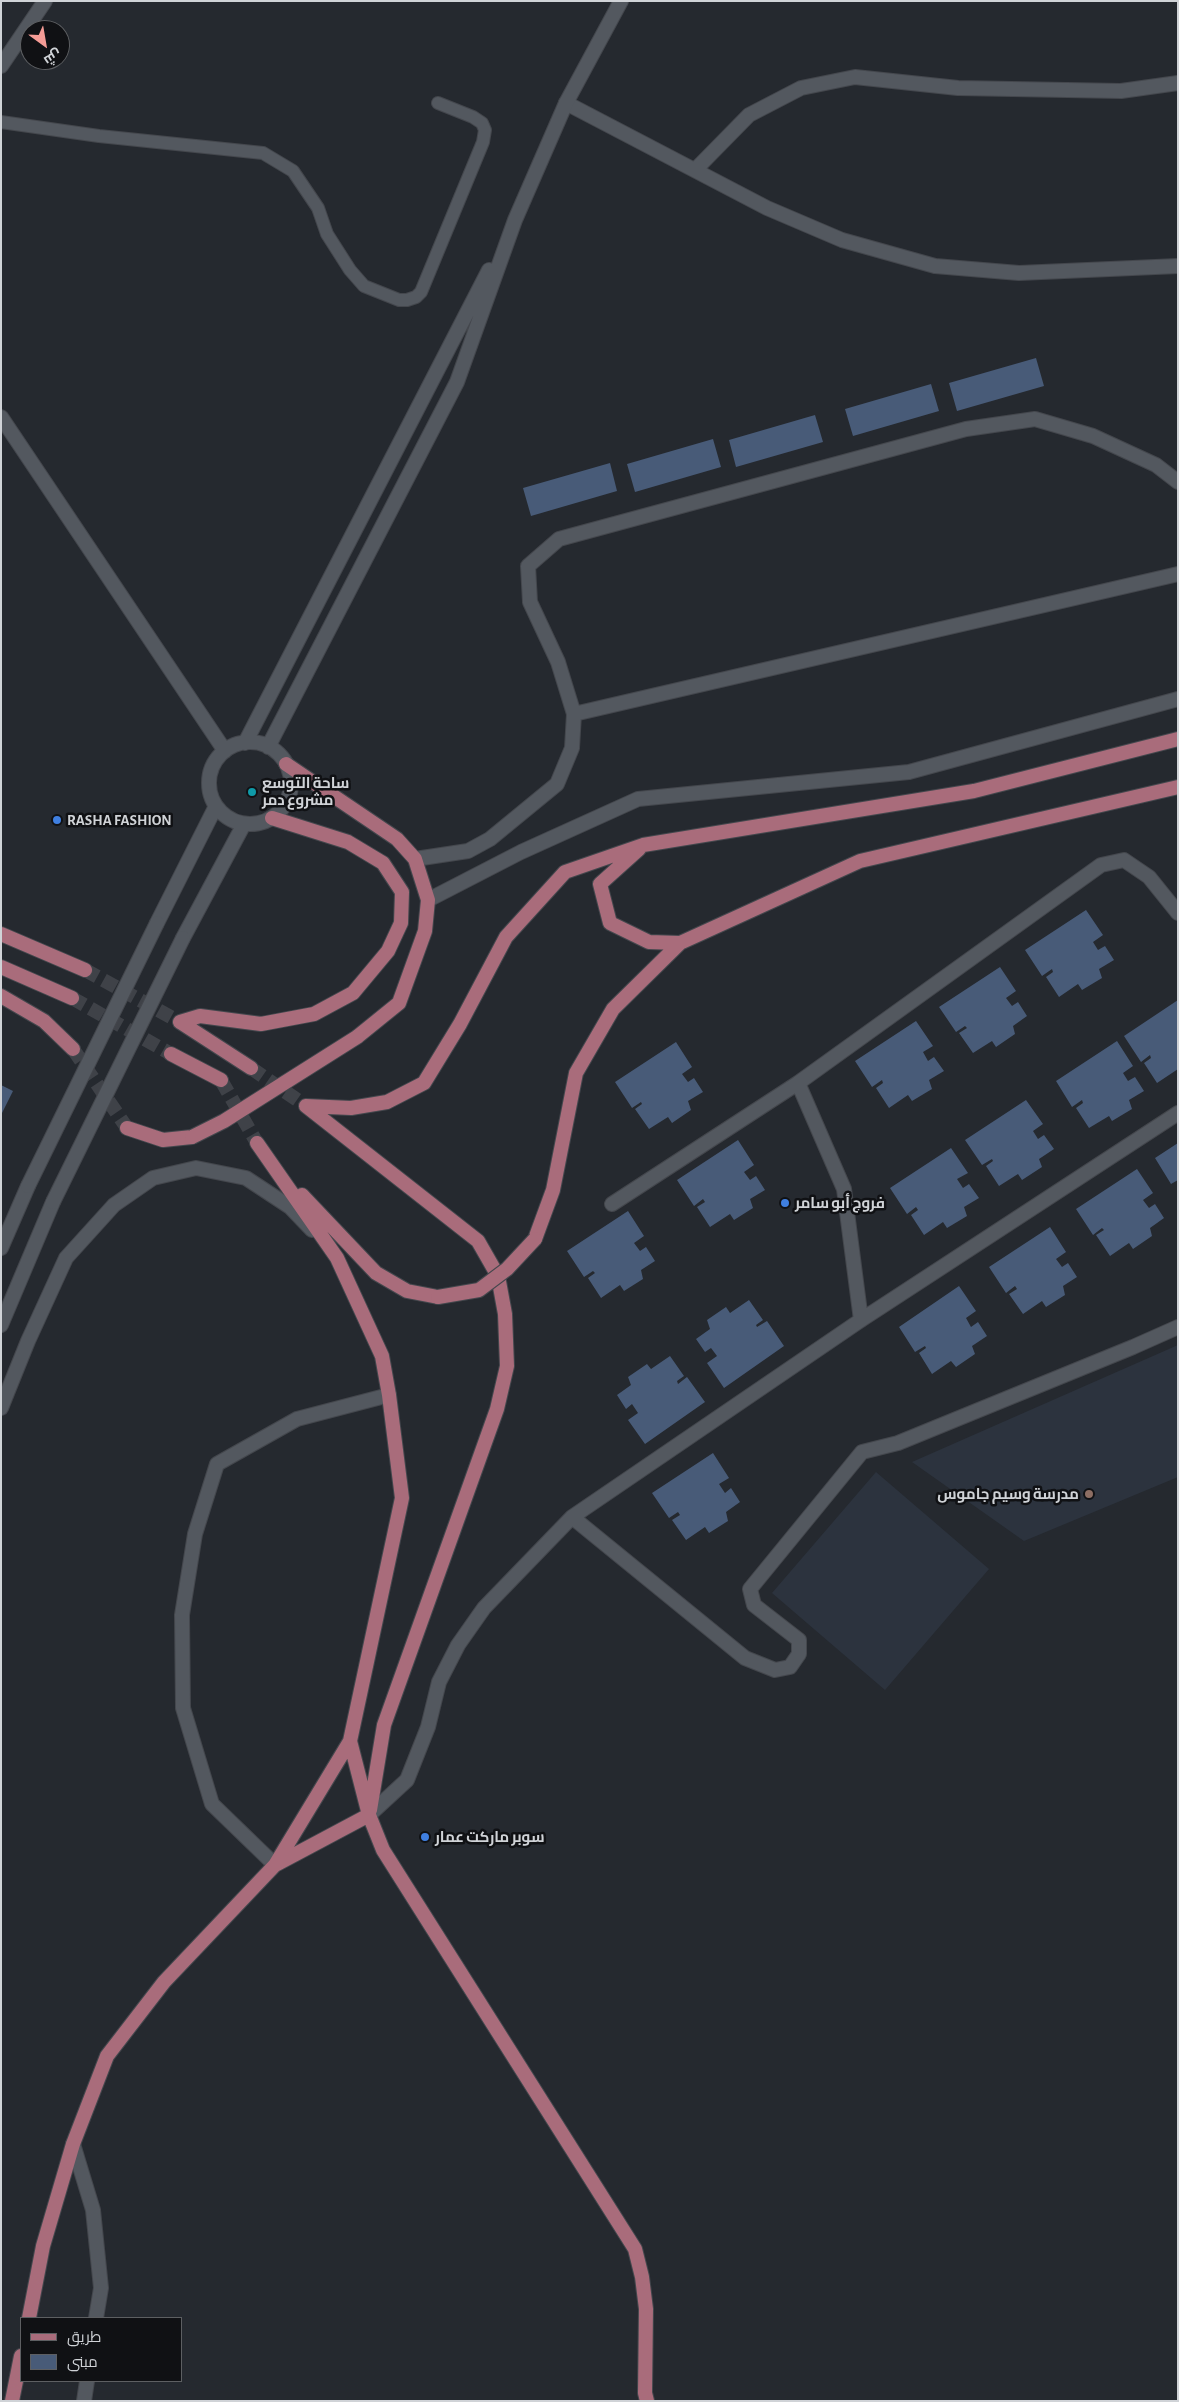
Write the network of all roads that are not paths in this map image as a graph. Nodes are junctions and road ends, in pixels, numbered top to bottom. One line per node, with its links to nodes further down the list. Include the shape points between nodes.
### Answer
1 (45, 1): 3 (street)
2 (621, 1): 6 (street)
3 (1, 66)
4 (1178, 82): 8 (street, via 1121,91 958,88 855,77 801,88 750,115)
5 (438, 103): 7 (lane, via 473,117 482,123 484,130 421,292 408,300 399,300 364,286 327,234 318,208 293,172 263,152 99,136)
6 (566, 103): 8 (street); 9 (street)
7 (1, 122)
8 (696, 169): 10 (street, via 766,208 842,240 935,266 1019,273)
9 (515, 220): 17 (street); 18 (street, via 457,382)
10 (1178, 266)
11 (1, 417): 19 (street)
12 (1178, 482): 15 (street, via 1156,465 1093,436 1035,418 966,429 559,539 528,566 530,602 558,662)
13 (1178, 574): 15 (street)
14 (1178, 699): 27 (street, via 909,772 638,799 521,852)
15 (574, 714): 26 (street, via 572,748 557,784 490,838 468,851)
16 (1178, 739): 25 (main road, via 974,791)
17 (245, 743): 18 (street); 19 (street)
18 (268, 747): 20 (street)
19 (224, 751): 22 (street, via 216,760 210,777 211,795)
20 (286, 764): 23 (street, via 291,788 281,810); 26 (main road, via 397,839)
21 (1178, 787): 30 (main road, via 860,861)
22 (216, 806): 24 (street, via 223,815); 45 (street, bridge, via 28,1186)
23 (272, 818): 24 (street); 37 (main road, via 348,842 383,863 402,892 402,923 388,951 354,993 314,1014 261,1024 200,1016 180,1022)
24 (244, 824): 48 (street, bridge, via 183,938 53,1202)
25 (643, 845): 30 (main road, via 600,884 610,923 649,942); 54 (main road, via 565,872 506,937 460,1024 424,1082 387,1102 351,1108 306,1106 478,1241 498,1276 505,1314 507,1366 497,1409 384,1725)
26 (415, 859): 27 (main road)
27 (428, 900): 41 (main road, bridge, via 425,931 399,1003 357,1037 224,1121 192,1137 163,1140)
28 (1178, 913): 39 (street, via 1149,877 1124,860 1101,865)
29 (1, 934): 32 (main road)
30 (680, 943): 43 (main road, bridge, via 612,1008 576,1073 553,1190 535,1239 507,1269 479,1290 438,1297 407,1291 376,1273)
31 (1, 967): 34 (main road)
32 (85, 970)
33 (1, 996): 35 (main road, via 44,1020)
34 (72, 998)
35 (73, 1049)
36 (171, 1054): 38 (main road)
37 (251, 1068)
38 (221, 1080)
39 (798, 1083): 44 (street); 47 (street, via 844,1189)
40 (1178, 1113): 47 (street)
41 (127, 1128)
42 (257, 1143): 43 (main road)
43 (268, 1161): 46 (main road)
44 (612, 1204)
45 (1, 1248)
46 (338, 1258): 50 (main road, via 382,1356); 51 (street, via 290,1206 246,1178 196,1168 153,1178 114,1205 66,1258)
47 (861, 1320): 52 (street)
48 (2, 1323)
49 (1178, 1327): 52 (street, via 898,1443 862,1452 750,1590 754,1605 799,1640 799,1654 790,1667 774,1670 745,1658)
50 (389, 1395): 53 (main road, via 402,1498); 55 (street, via 296,1419 217,1464 195,1534 182,1615 183,1708 212,1804)
51 (1, 1408)
52 (572, 1517): 54 (street, via 484,1608 458,1645 440,1682 428,1727 407,1780)
53 (350, 1741): 54 (main road); 55 (main road)
54 (369, 1816): 55 (main road); 63 (main road, via 397,1873 635,2249 646,2309)
55 (275, 1865): 56 (main road, via 164,1982 107,2056)
56 (73, 2144): 57 (main road, via 43,2246); 58 (street, via 93,2210 101,2288)
57 (29, 2317)
58 (96, 2317)
59 (20, 2361): 61 (main road)
60 (87, 2382): 62 (street)
61 (12, 2401)
62 (84, 2401)
63 (647, 2401)

